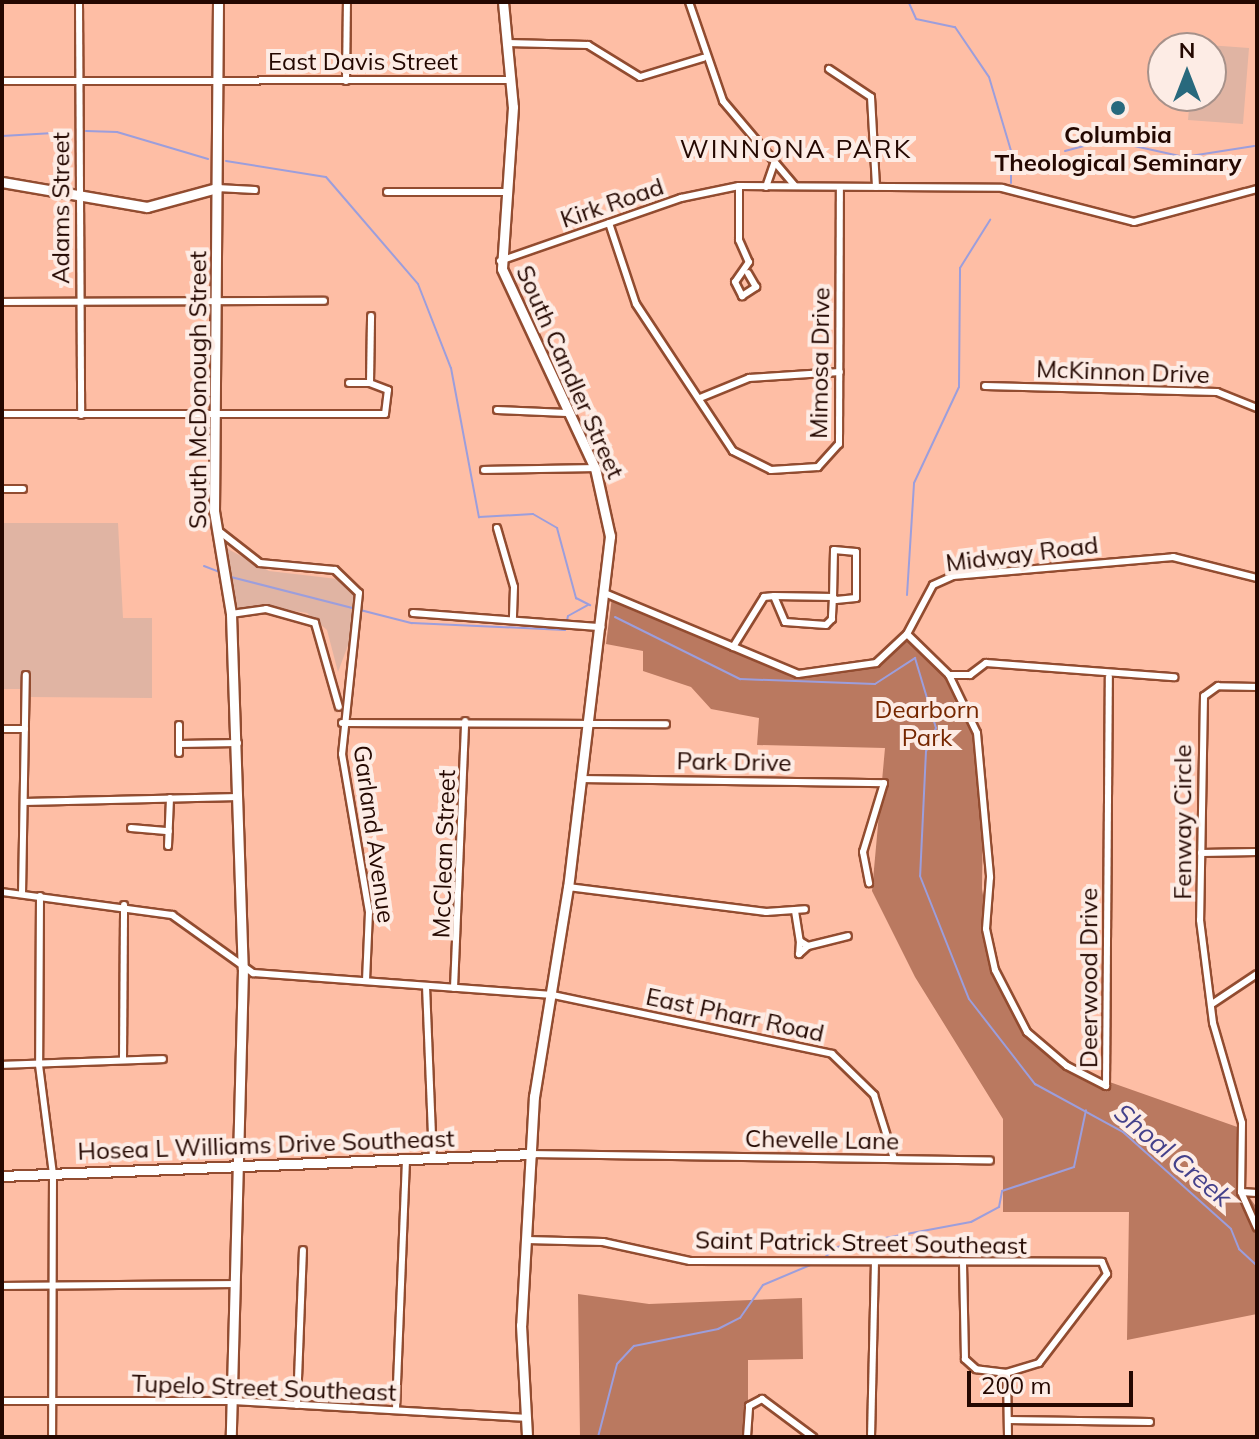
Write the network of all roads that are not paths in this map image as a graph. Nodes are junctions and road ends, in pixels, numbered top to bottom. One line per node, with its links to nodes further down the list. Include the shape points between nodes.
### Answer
1 (79, 2): 12 (street, Adams Street)
2 (218, 2): 9 (street, South McDonough Street)
3 (347, 2): 13 (street)
4 (503, 2): 6 (street, South Candler Street)
5 (689, 2): 7 (street)
6 (507, 43): 7 (street, via 588,45 640,77); 10 (street, South Candler Street)
7 (703, 58): 14 (street, via 723,101)
8 (829, 69): 20 (street, via 871,97)
9 (217, 79): 12 (street, East Davis Street); 13 (street, East Davis Street); 21 (street, South McDonough Street)
10 (510, 80): 13 (street, East Davis Street); 25 (street, South Candler Street)
11 (2, 81): 12 (street, East Davis Street)
12 (79, 81): 26 (street, Adams Street)
13 (346, 81)
14 (774, 163): 17 (street); 18 (street)
15 (2, 182): 26 (street)
16 (739, 186): 18 (street, Kirk Road); 27 (street, Kirk Road); 29 (street, via 738,236)
17 (795, 186): 18 (street, Kirk Road); 19 (street, Kirk Road)
18 (766, 187)
19 (840, 187): 20 (street, Kirk Road); 35 (street, Mimosa Drive)
20 (876, 187): 22 (street, Kirk Road, via 1031,191 1134,222)
21 (217, 188): 23 (street); 26 (street, via 147,207); 33 (street, South McDonough Street)
22 (1257, 189)
23 (255, 190)
24 (387, 192): 25 (street)
25 (505, 192): 28 (street, South Candler Street)
26 (80, 196): 30 (street, Adams Street)
27 (609, 223): 28 (street, Kirk Road); 39 (street, Mimosa Drive, via 636,304)
28 (500, 261): 42 (street, South Candler Street, via 509,296)
29 (748, 273)
30 (79, 301): 32 (street); 33 (street); 45 (street, Adams Street)
31 (324, 301): 33 (street)
32 (2, 302)
33 (215, 302): 44 (street, South McDonough Street)
34 (371, 316): 37 (street)
35 (840, 372): 39 (street, via 749,378); 39 (street, Mimosa Drive, via 839,444 818,467 771,470 739,458)
36 (349, 383): 37 (street)
37 (370, 383): 44 (street, via 388,390 385,414)
38 (985, 386): 40 (street, McKinnon Drive, via 1217,392)
39 (700, 398)
40 (1257, 408)
41 (497, 410): 42 (street)
42 (567, 413): 46 (street, South Candler Street)
43 (2, 414): 45 (street)
44 (216, 414): 45 (street); 50 (street, South McDonough Street)
45 (81, 415)
46 (595, 468): 47 (street); 57 (street, South Candler Street, via 608,514)
47 (484, 470)
48 (2, 489): 49 (street)
49 (23, 489)
50 (217, 528): 52 (street, Garland Avenue); 53 (street, South McDonough Street)
51 (497, 528): 60 (street, via 514,587)
52 (235, 549): 53 (street); 70 (street, Garland Avenue, via 270,566 335,570 356,586 361,608)
53 (220, 551): 59 (street, South McDonough Street)
54 (1257, 578): 62 (street, Midway Road, via 1173,557 953,576 933,585)
55 (774, 596): 56 (street); 56 (street, via 781,620 804,627 831,623); 63 (street, via 752,607)
56 (833, 597): 56 (street, via 853,600 856,552 834,550)
57 (605, 604): 61 (street, South Candler Street); 63 (street, Midway Road)
58 (413, 613): 60 (street)
59 (231, 614): 70 (street, via 266,609 315,623); 76 (street, South McDonough Street)
60 (513, 620): 61 (street)
61 (602, 627): 73 (street, South Candler Street)
62 (907, 634): 63 (street, Midway Road, via 876,663 798,674); 65 (street, Deerwood Drive)
63 (733, 647)
64 (26, 675): 75 (street)
65 (949, 675): 66 (street, via 970,675 986,663 1068,665); 66 (street, Deerwood Drive, via 982,757 986,929 995,970 1036,1042 1106,1086)
66 (1109, 677): 67 (street)
67 (1174, 677)
68 (1257, 687): 87 (street, Fenway Circle, via 1218,686 1204,696)
69 (465, 721): 70 (street); 73 (street); 103 (street, McClean Street)
70 (342, 723): 101 (street, Garland Avenue, via 369,912)
71 (666, 724): 73 (street)
72 (179, 725): 77 (street)
73 (589, 725): 79 (street, South Candler Street)
74 (2, 729): 75 (street)
75 (25, 729): 82 (street)
76 (238, 743): 77 (street); 80 (street, South McDonough Street)
77 (179, 744): 78 (street)
78 (179, 753)
79 (583, 779): 88 (street, Park Drive, via 884,783 863,852); 89 (street, South Candler Street)
80 (239, 797): 81 (street); 99 (street, South McDonough Street)
81 (170, 798): 82 (street); 84 (street)
82 (24, 802): 91 (street)
83 (131, 828): 84 (street)
84 (169, 831): 85 (street)
85 (168, 846)
86 (1257, 852): 87 (street)
87 (1201, 853): 105 (street, Fenway Circle, via 1201,950)
88 (869, 883)
89 (568, 887): 95 (street); 104 (street, South Candler Street)
90 (2, 892): 91 (street)
91 (22, 894): 92 (street)
92 (40, 896): 93 (street); 109 (street)
93 (124, 905): 99 (street, via 172,915); 106 (street)
94 (805, 909): 95 (street)
95 (795, 911): 97 (street)
96 (848, 936): 98 (street)
97 (800, 941): 98 (street); 98 (street, via 799,954)
98 (808, 946)
99 (243, 969): 101 (street, East Pharr Road); 115 (street, South McDonough Street)
100 (1257, 974): 105 (street)
101 (366, 981): 102 (street, East Pharr Road)
102 (426, 986): 103 (street, East Pharr Road); 111 (street)
103 (454, 988): 104 (street, East Pharr Road)
104 (553, 995): 110 (street, South Candler Street); 113 (street, East Pharr Road, via 832,1054 874,1095)
105 (1212, 1004): 118 (street, Fenway Circle, via 1242,1123)
106 (123, 1058): 107 (street); 109 (street, via 45,1059)
107 (163, 1059)
108 (2, 1065): 109 (street)
109 (39, 1065): 116 (street)
110 (532, 1154): 111 (street, Hosea L Williams Drive Southeast); 113 (street, Chevelle Lane); 121 (street, South Candler Street)
111 (433, 1158): 112 (street, Hosea L Williams Drive Southeast)
112 (406, 1159): 115 (street, Hosea L Williams Drive Southeast); 133 (street)
113 (894, 1159): 114 (street, Chevelle Lane)
114 (990, 1160)
115 (238, 1166): 116 (street, Hosea L Williams Drive Southeast); 125 (street, South McDonough Street)
116 (53, 1174): 117 (street, Hosea L Williams Drive Southeast); 127 (street)
117 (2, 1176)
118 (1241, 1192): 119 (street); 120 (street)
119 (1257, 1193)
120 (1257, 1228)
121 (527, 1240): 124 (street, Saint Patrick Street Southeast, via 603,1242 690,1261); 134 (street, South Candler Street)
122 (303, 1250): 132 (street)
123 (963, 1263): 124 (street, Saint Patrick Street Southeast); 128 (street, via 965,1359 976,1369); 128 (street, Saint Patrick Street Southeast, via 1102,1262 1106,1283 1039,1363)
124 (875, 1264): 142 (street)
125 (236, 1284): 127 (street); 131 (street, South McDonough Street)
126 (2, 1286): 127 (street)
127 (52, 1286): 130 (street)
128 (1007, 1373): 135 (street)
129 (2, 1401): 130 (street, Tupelo Street Southeast)
130 (52, 1401): 131 (street, Tupelo Street Southeast); 137 (street)
131 (233, 1401): 132 (street, Tupelo Street Southeast); 138 (street, South McDonough Street)
132 (297, 1405): 133 (street, Tupelo Street Southeast)
133 (396, 1409): 134 (street, Tupelo Street Southeast)
134 (525, 1418): 139 (street, South Candler Street)
135 (1008, 1420): 136 (street); 143 (street)
136 (1150, 1422)
137 (52, 1437)
138 (231, 1437)
139 (527, 1437)
140 (747, 1437): 141 (street, via 749,1406 773,1403)
141 (813, 1437)
142 (871, 1437)
143 (1008, 1437)

